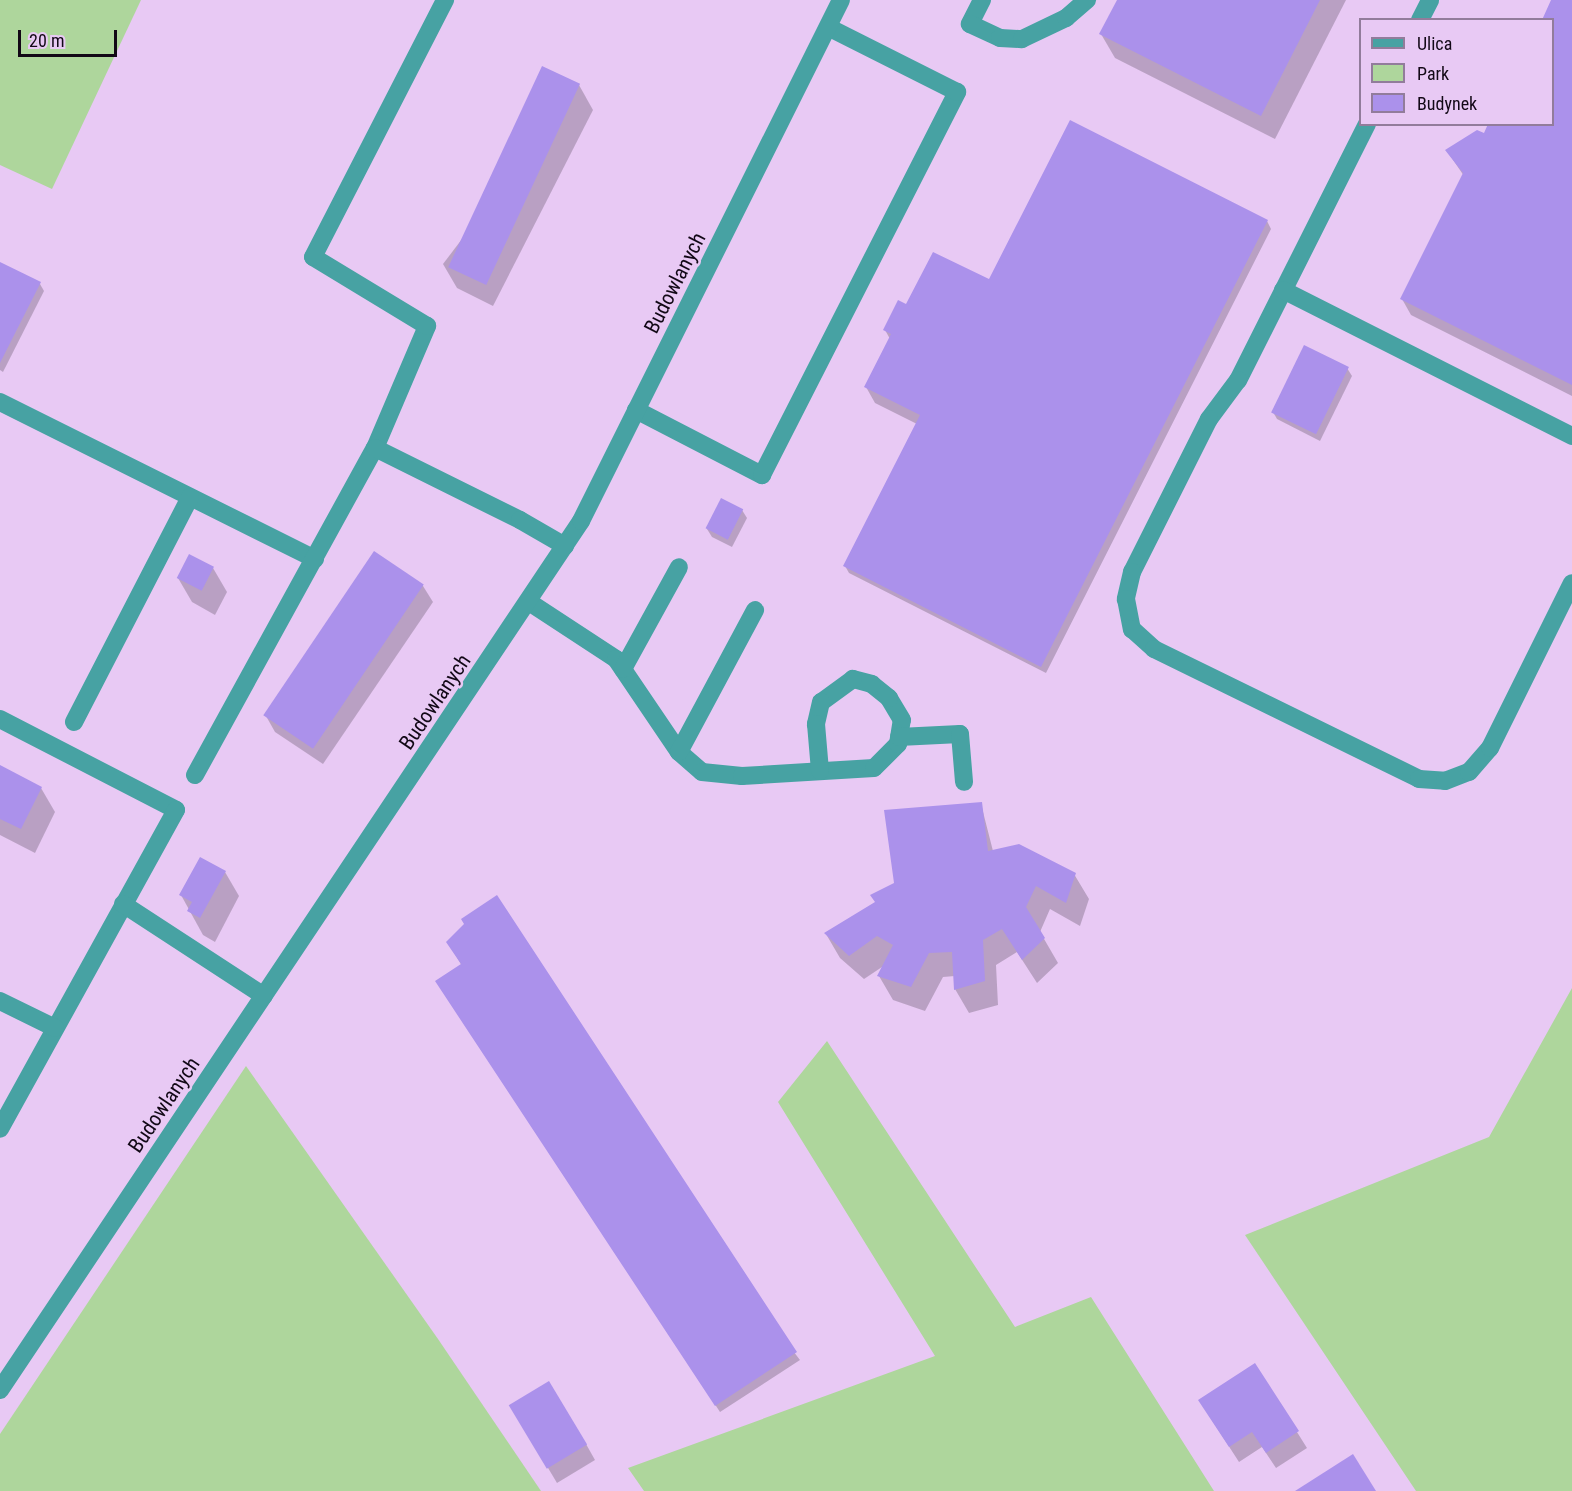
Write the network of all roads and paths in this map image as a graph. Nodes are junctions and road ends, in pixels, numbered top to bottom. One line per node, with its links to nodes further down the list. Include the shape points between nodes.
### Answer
1 (445, 0): 13 (street, via 313,257 428,326)
2 (982, 0): 3 (street, via 970,24 1000,38 1022,39 1066,18)
3 (1087, 0)
4 (1430, 0): 6 (street)
5 (839, 1): 7 (street, Budowlanych)
6 (1421, 18)
7 (828, 27): 11 (street, Budowlanych); 11 (street, via 957,92 762,475)
8 (1366, 126): 9 (street)
9 (1283, 290): 12 (street); 18 (street, via 1238,380 1209,419 1132,572 1126,599 1132,629 1154,649 1419,779 1445,781 1469,772 1490,748)
10 (0, 402): 14 (street)
11 (636, 410): 15 (street, Budowlanych)
12 (1572, 436)
13 (375, 448): 15 (street); 16 (street)
14 (190, 497): 16 (street); 23 (street)
15 (565, 546): 19 (street, Budowlanych)
16 (315, 559): 27 (street)
17 (679, 567): 21 (street)
18 (1572, 583)
19 (529, 602): 21 (street, via 576,630 616,659); 30 (street, Budowlanych)
20 (755, 610): 25 (street)
21 (623, 669): 25 (street)
22 (0, 719): 29 (street, via 176,810)
23 (74, 722)
24 (899, 737): 26 (street, via 898,744 874,768); 26 (street, via 902,720 889,698 872,684 853,679 821,702 816,724); 28 (street, via 960,734)
25 (679, 752): 26 (street, via 702,772 742,776)
26 (820, 771)
27 (195, 775)
28 (964, 782)
29 (123, 904): 30 (street); 32 (street)
30 (264, 996): 34 (street, Budowlanych)
31 (0, 1001): 32 (street)
32 (55, 1028): 33 (street)
33 (0, 1129)
34 (0, 1390)

